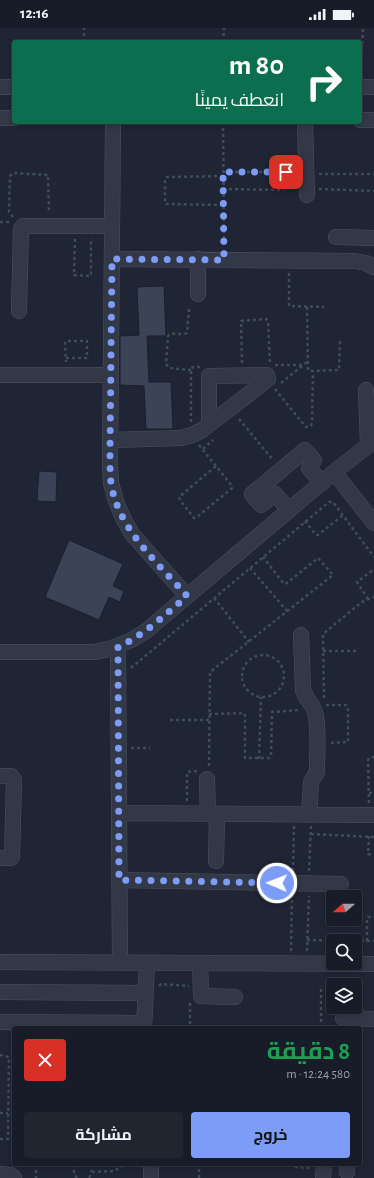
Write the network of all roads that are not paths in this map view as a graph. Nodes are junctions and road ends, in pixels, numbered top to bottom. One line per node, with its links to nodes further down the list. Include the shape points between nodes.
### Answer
1 (0, 87): 2 (street)
2 (12, 87)
3 (362, 87): 4 (street)
4 (374, 87)
5 (0, 118): 6 (street)
6 (12, 118)
7 (362, 120): 8 (street)
8 (374, 120)
9 (113, 124): 12 (street)
10 (305, 124): 11 (street)
11 (306, 186)
12 (112, 226): 15 (street); 19 (street, via 23,226)
13 (336, 237): 14 (street)
14 (374, 238)
15 (112, 259): 16 (street); 21 (street)
16 (198, 260): 17 (street, via 355,261); 18 (street)
17 (374, 267)
18 (198, 294)
19 (19, 311)
20 (0, 375): 21 (street)
21 (111, 375): 24 (street)
22 (366, 390): 25 (street)
23 (209, 424): 24 (street, via 192,435 180,438)
24 (110, 440): 30 (street, via 111,483 123,518 132,534)
25 (371, 443): 26 (street)
26 (334, 472): 27 (street); 29 (street)
27 (322, 483): 28 (street); 28 (street, via 308,468 314,460 306,450 252,496 261,505 275,494)
28 (289, 510): 30 (street)
29 (374, 523)
30 (187, 596): 32 (street, via 146,631)
31 (301, 635): 38 (street, via 303,690 316,718 317,770 311,782)
32 (118, 647): 33 (street, via 95,652); 36 (street)
33 (0, 652)
34 (206, 773): 37 (street)
35 (0, 776): 40 (street, via 11,776 14,780 12,857)
36 (119, 813): 37 (street); 42 (street)
37 (213, 814): 38 (street); 41 (street)
38 (309, 815): 39 (street)
39 (374, 815)
40 (0, 858)
41 (216, 861)
42 (119, 880): 43 (street); 45 (street)
43 (341, 884)
44 (0, 962): 45 (street)
45 (120, 963): 46 (street)
46 (147, 963): 47 (street); 49 (street)
47 (200, 963): 48 (street); 51 (street, via 201,996)
48 (374, 964)
49 (152, 990): 50 (street); 55 (street)
50 (0, 992)
51 (235, 997)
52 (343, 1018): 53 (street)
53 (374, 1019)
54 (0, 1022): 55 (street)
55 (144, 1026)
56 (0, 1174): 57 (street, via 11,1174)
57 (14, 1178)

